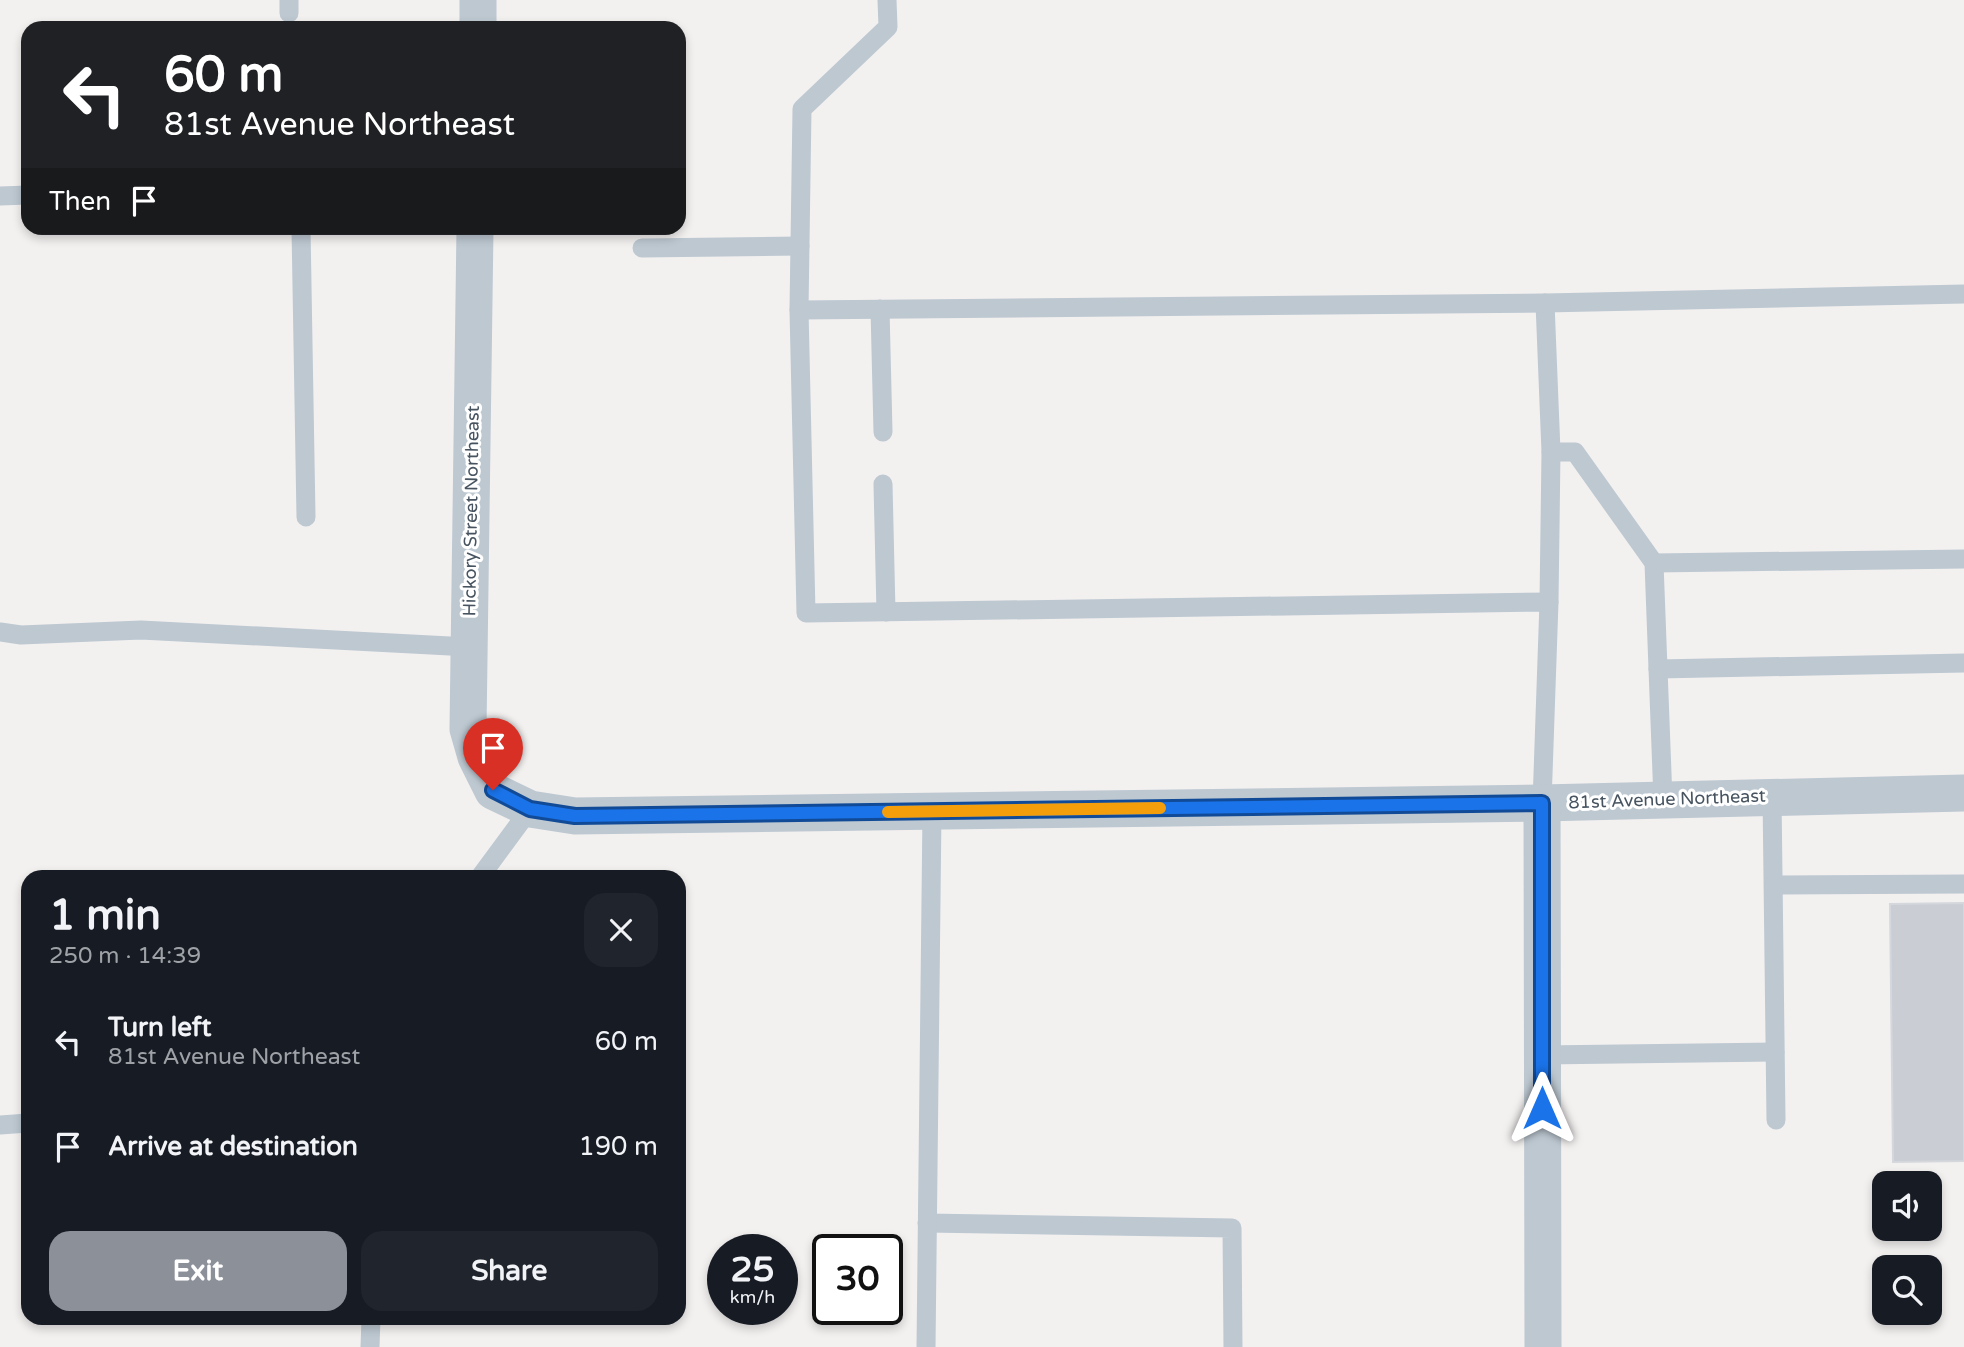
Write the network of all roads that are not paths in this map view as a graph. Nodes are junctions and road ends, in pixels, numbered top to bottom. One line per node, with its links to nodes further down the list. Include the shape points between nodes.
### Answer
1 (478, 0): 3 (street)
2 (887, 0): 8 (lane, via 888,27 802,109)
3 (478, 21)
4 (21, 195): 5 (lane)
5 (0, 196)
6 (301, 235): 17 (lane)
7 (475, 235): 23 (street, Hickory Street Northeast)
8 (800, 246): 9 (lane); 13 (lane)
9 (642, 248)
10 (1964, 294): 11 (lane)
11 (1545, 303): 12 (lane); 15 (lane)
12 (880, 309): 13 (lane); 14 (lane)
13 (799, 310): 21 (lane, via 806,613)
14 (883, 432)
15 (1551, 452): 19 (lane, via 1575,452); 20 (lane)
16 (883, 484): 21 (lane)
17 (306, 517)
18 (1964, 559): 19 (lane)
19 (1654, 563): 25 (lane)
20 (1549, 602): 21 (lane); 30 (lane)
21 (886, 612)
22 (0, 632): 23 (lane, via 141,630)
23 (469, 648): 26 (street, Hickory Street Northeast, via 468,729)
24 (1964, 663): 25 (lane)
25 (1658, 669): 29 (lane)
26 (493, 790): 31 (street, 81st Avenue Northeast)
27 (1964, 793): 28 (street, 81st Avenue Northeast)
28 (1772, 796): 29 (street, 81st Avenue Northeast); 35 (lane)
29 (1663, 800): 30 (street, 81st Avenue Northeast)
30 (1542, 803): 32 (street, 81st Avenue Northeast); 37 (street)
31 (530, 809): 32 (street, 81st Avenue Northeast, via 575,816); 33 (lane)
32 (932, 811): 41 (lane)
33 (485, 870)
34 (1964, 884): 35 (lane)
35 (1774, 885): 36 (lane)
36 (1775, 1052): 37 (lane); 38 (lane)
37 (1542, 1055): 46 (street)
38 (1776, 1120)
39 (21, 1124): 40 (lane)
40 (0, 1125)
41 (927, 1223): 44 (lane); 45 (lane, via 1232,1228)
42 (371, 1325): 43 (lane)
43 (370, 1347)
44 (926, 1347)
45 (1233, 1347)
46 (1542, 1347)

